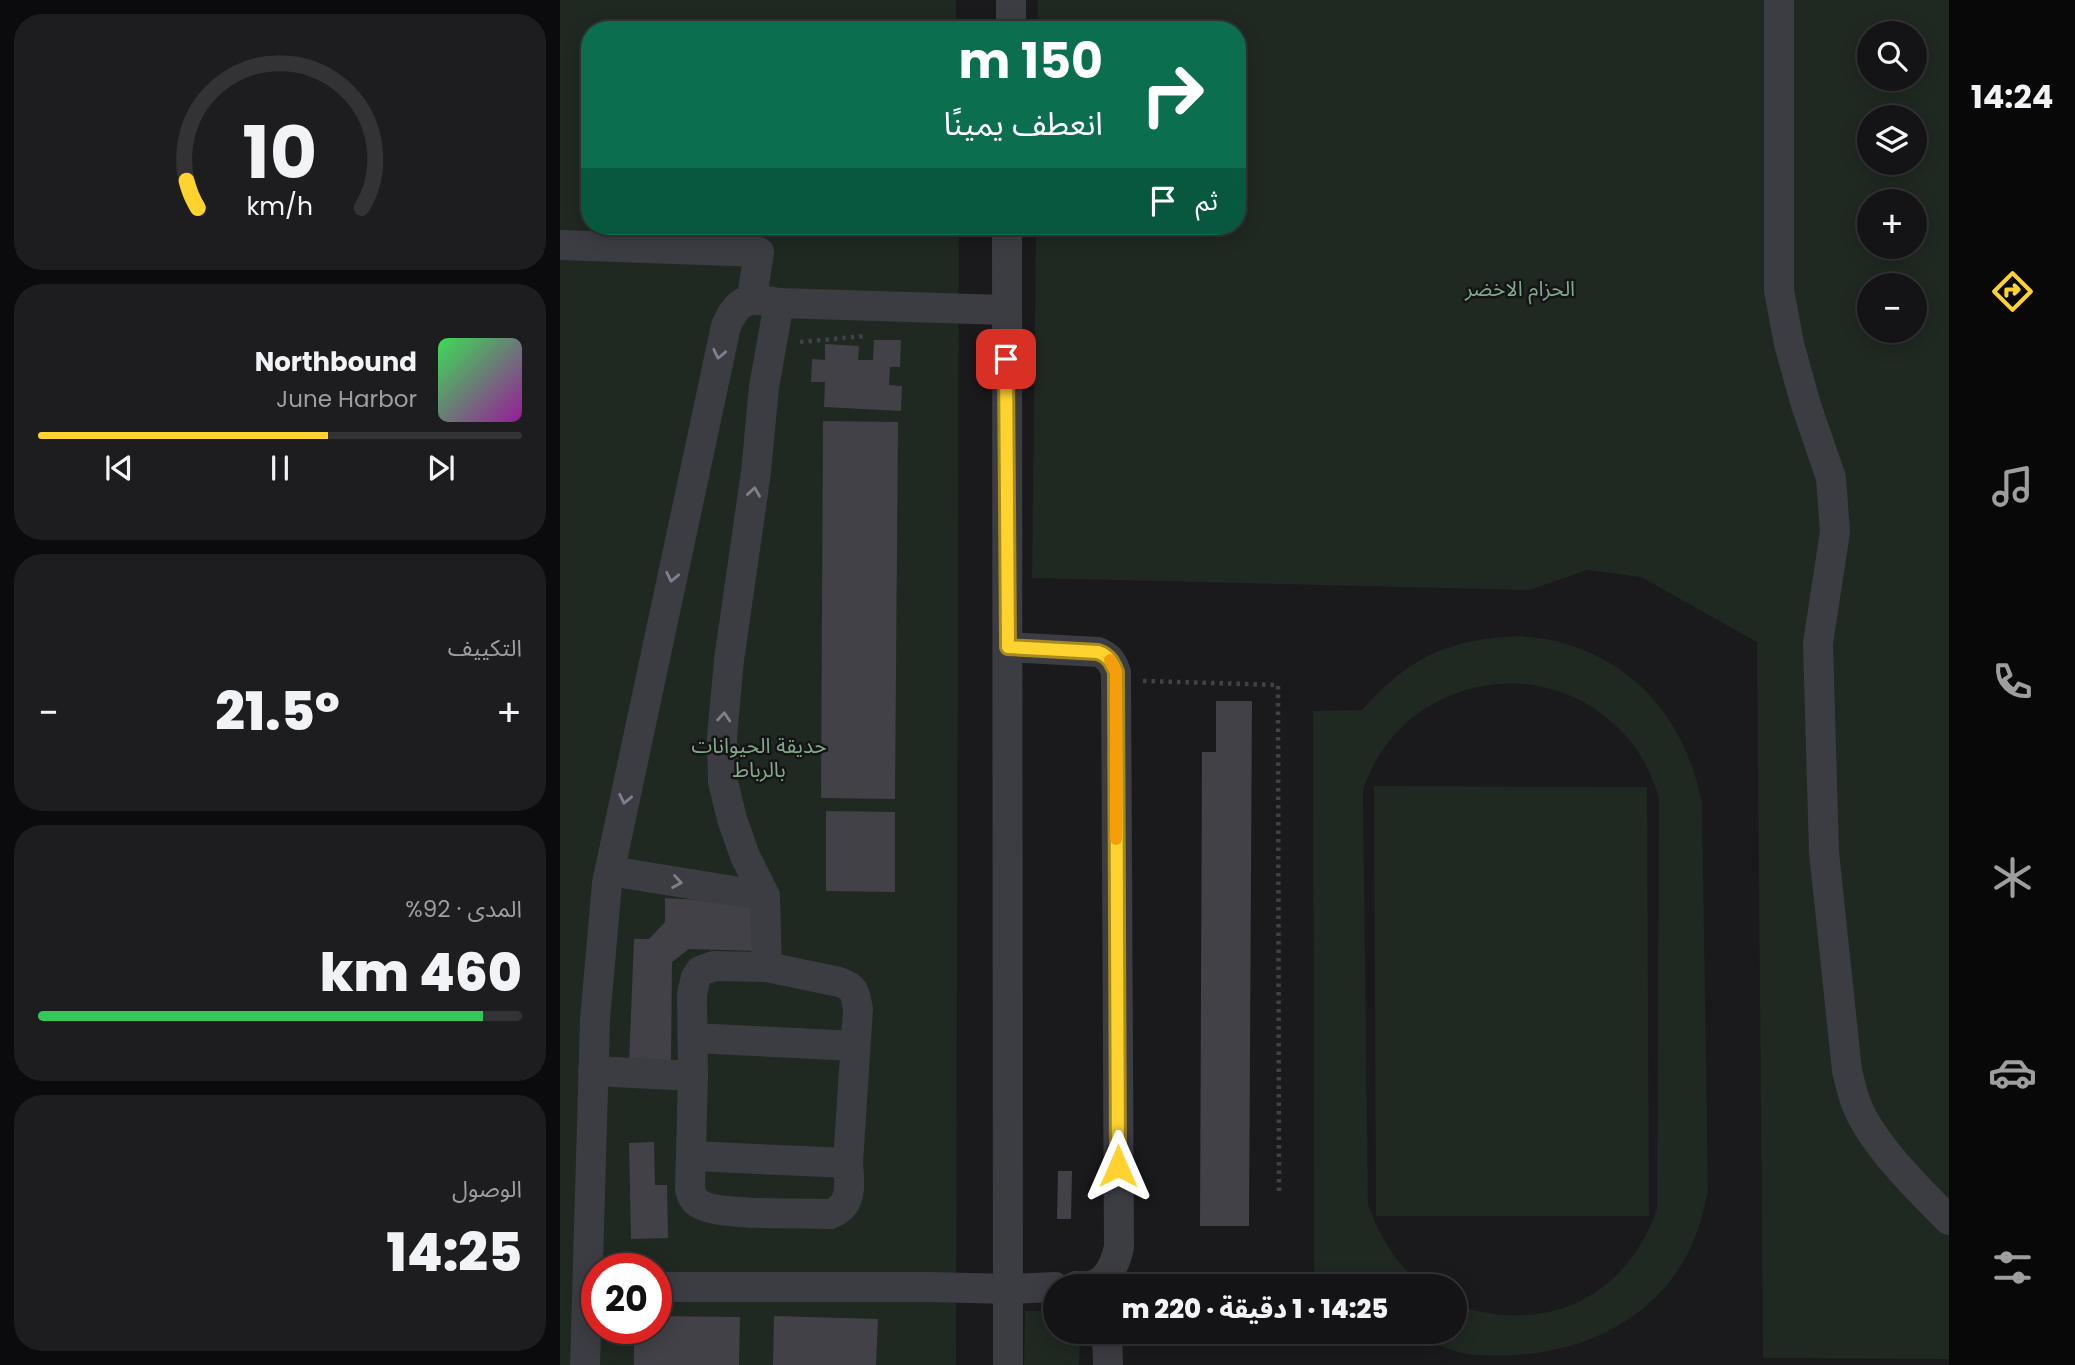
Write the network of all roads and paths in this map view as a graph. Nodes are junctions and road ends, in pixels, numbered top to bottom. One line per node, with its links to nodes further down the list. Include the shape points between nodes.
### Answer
1 (1011, 0): 3 (street)
2 (1779, 0): 22 (street, via 1779,290 1792,357 1831,478 1835,532 1818,643 1824,852 1847,1071 1856,1105 1875,1136)
3 (1011, 21)
4 (1007, 235): 7 (street)
5 (560, 245): 6 (street, via 759,252)
6 (765, 301): 7 (street); 9 (street); 12 (street, one-way to 12, via 744,302 723,334)
7 (1006, 310): 10 (street)
8 (871, 336): 9 (path)
9 (772, 345): 13 (street, one-way to 9, via 732,819 723,782 722,737)
10 (1008, 647): 11 (street, via 1098,652 1111,661); 27 (street)
11 (1116, 681): 21 (path, via 1278,685); 24 (street, via 1119,1247)
12 (610, 871): 13 (street, one-way to 13); 17 (street)
13 (765, 896): 14 (street)
14 (767, 967): 15 (street, via 714,966 700,971 692,994); 16 (street, via 849,985 858,1009)
15 (694, 1038): 16 (street); 18 (street)
16 (855, 1046): 20 (street)
17 (593, 1071): 18 (street); 23 (street)
18 (694, 1076): 19 (street)
19 (691, 1156): 20 (street); 20 (street, via 692,1198 703,1206 739,1212 830,1214 839,1210 848,1192)
20 (848, 1163)
21 (1279, 1194)
22 (1949, 1220)
23 (592, 1253)
24 (1105, 1274)
25 (672, 1287): 27 (street)
26 (1043, 1288): 27 (street)
27 (1009, 1289): 31 (street)
28 (587, 1344): 30 (street)
29 (1107, 1344): 32 (street)
30 (585, 1365)
31 (1008, 1365)
32 (1108, 1365)

